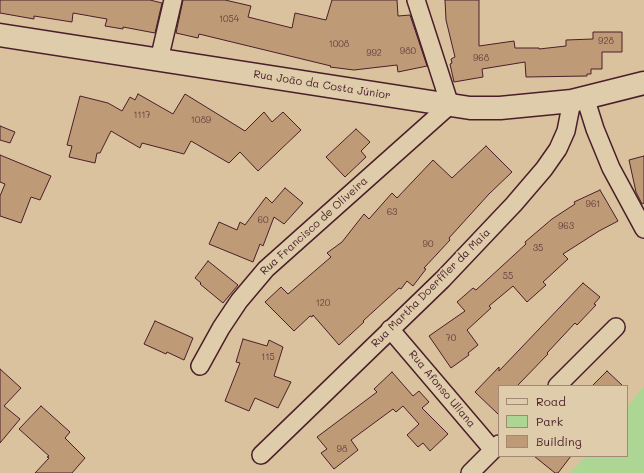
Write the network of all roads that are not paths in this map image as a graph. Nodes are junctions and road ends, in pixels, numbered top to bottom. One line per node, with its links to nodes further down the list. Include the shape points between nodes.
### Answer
1 (173, 0): 4 (street)
2 (416, 0): 7 (street)
3 (0, 35): 4 (main road, Rua João da Costa Júnior)
4 (159, 60): 7 (main road, Rua João da Costa Júnior)
5 (644, 83): 6 (main road, Rua João da Costa Júnior)
6 (579, 99): 7 (main road, Rua João da Costa Júnior, via 500,108); 8 (street, via 611,168); 10 (street, Rua Martha Doerffler da Maia, via 558,150 544,169 485,236)
7 (450, 105): 11 (street, Rua Francisco de Oliveira, via 266,268 221,328)
8 (644, 229)
9 (616, 327): 12 (street)
10 (390, 329): 13 (street, Rua Afonso Uliana); 14 (street, Rua Martha Doerffler da Maia)
11 (200, 366)
12 (558, 385)
13 (496, 447): 15 (street)
14 (261, 455)
15 (470, 473)

